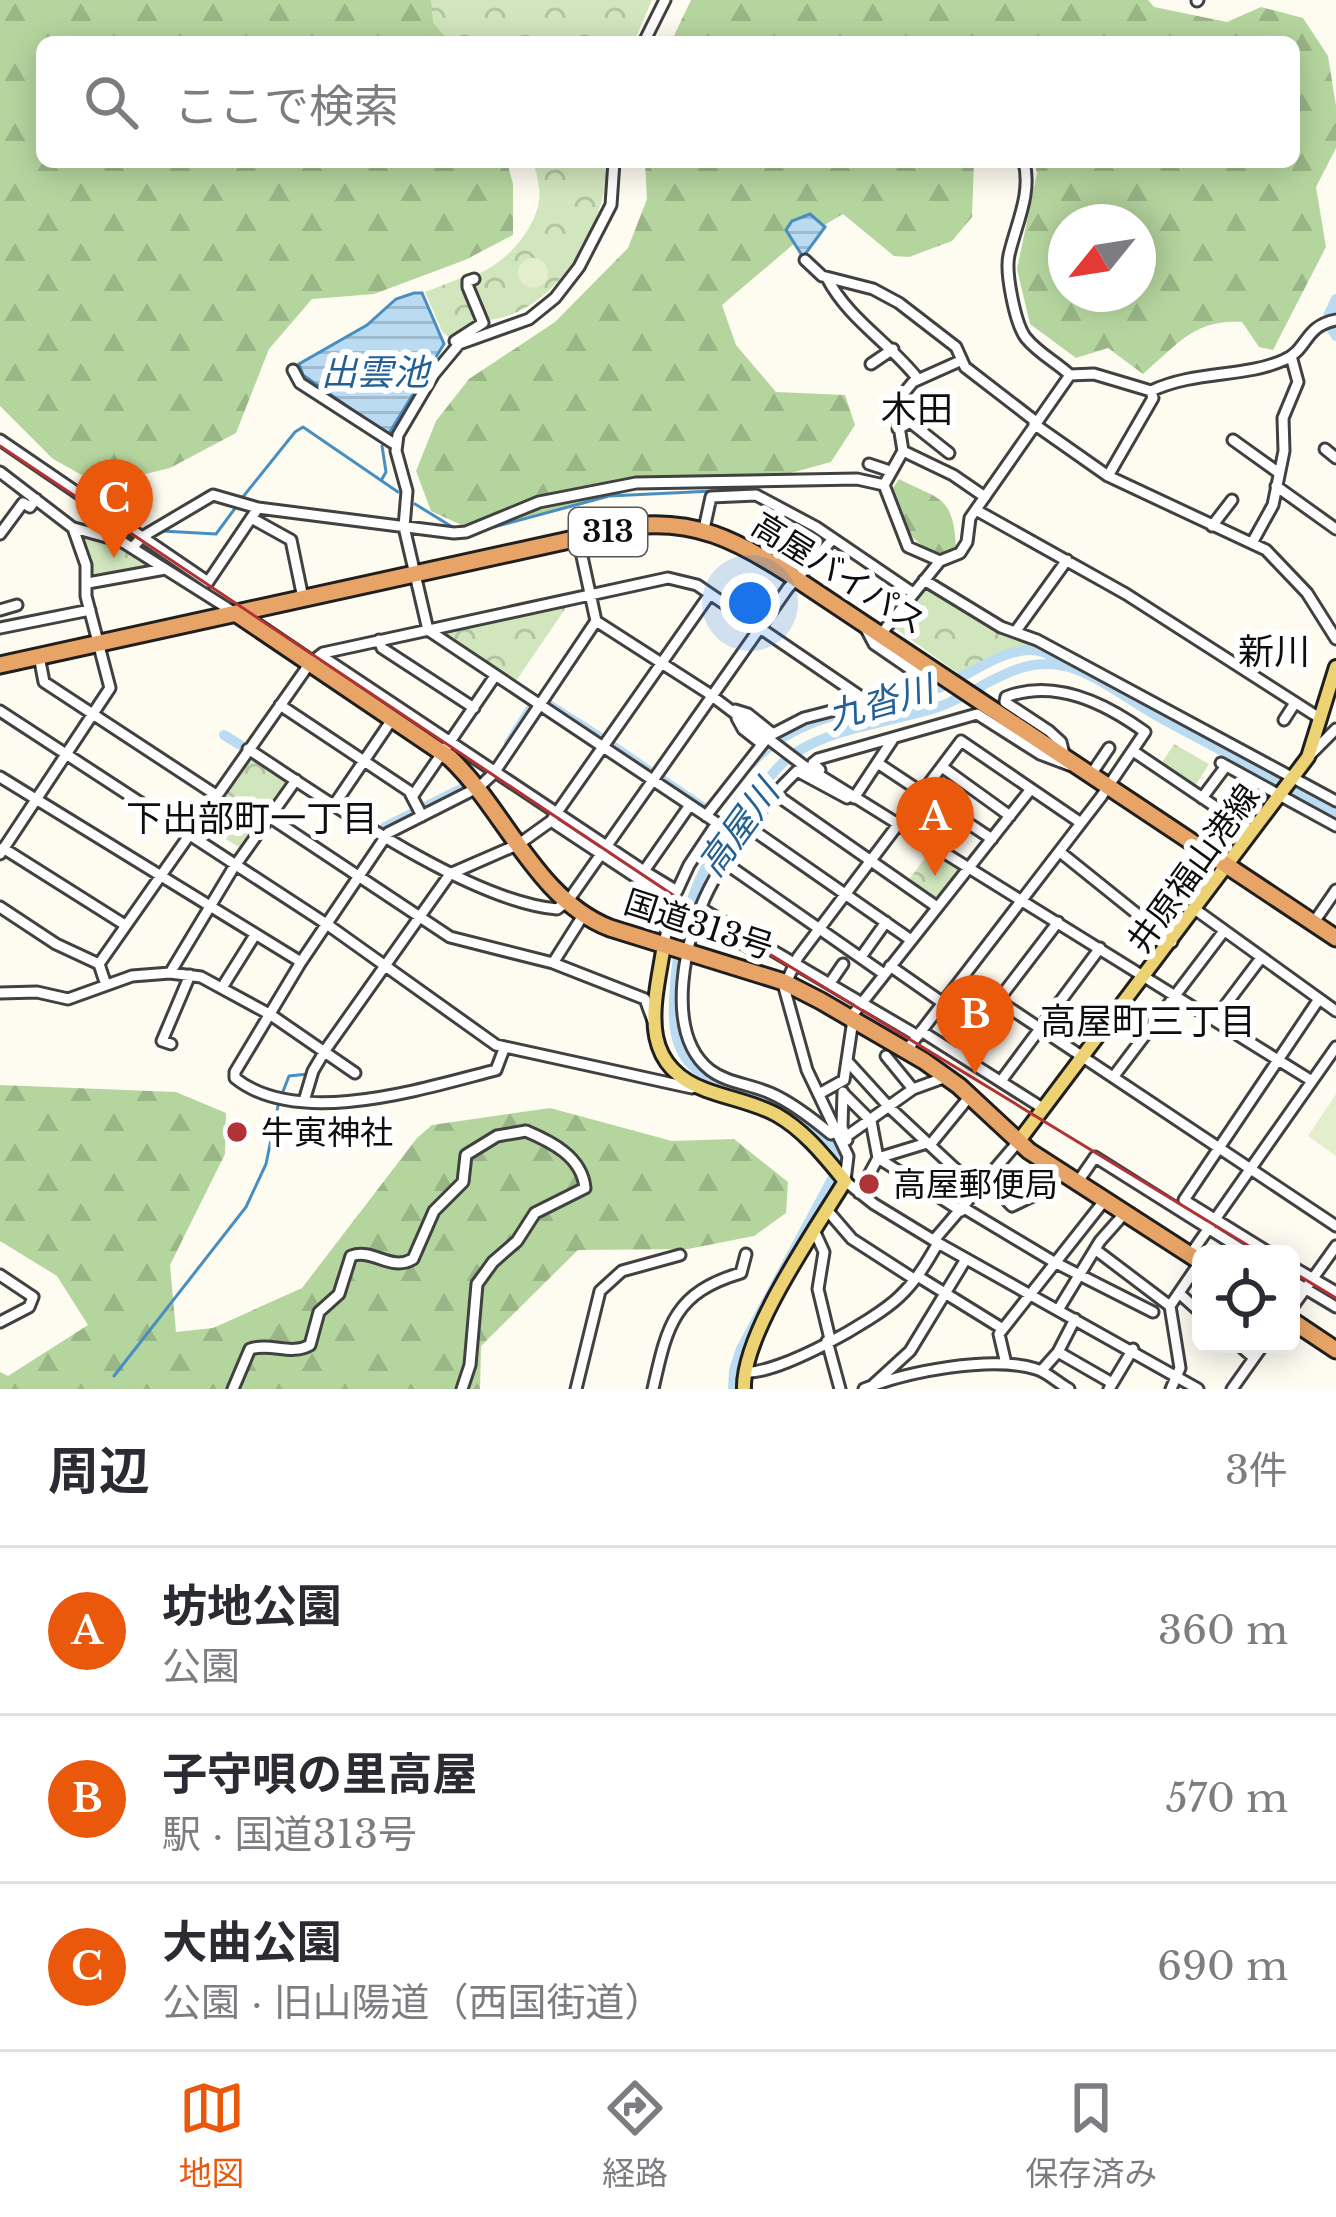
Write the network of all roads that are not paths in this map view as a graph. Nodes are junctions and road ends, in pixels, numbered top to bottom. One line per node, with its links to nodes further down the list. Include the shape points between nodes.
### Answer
1 (665, 0): 2 (street)
2 (647, 36)
3 (614, 168): 10 (street, via 600,231 555,298 530,319)
4 (1025, 168): 15 (street, via 1007,259 1016,317 1035,347)
5 (806, 260): 6 (street)
6 (827, 278): 9 (street, via 851,316); 12 (street, via 891,297 956,347)
7 (474, 279): 10 (street, via 468,287 483,323)
8 (1336, 320): 11 (street, via 1317,325)
9 (893, 349): 13 (street); 16 (street)
10 (452, 351): 22 (street)
11 (1291, 356): 17 (street); 31 (street, via 1298,382 1283,418)
12 (960, 361): 16 (street); 18 (street)
13 (872, 364)
14 (293, 370): 22 (street, via 300,383)
15 (1070, 375): 17 (street); 18 (street)
16 (918, 379): 19 (street, via 896,405)
17 (1151, 391): 29 (street)
18 (1035, 423): 29 (street); 34 (street)
19 (898, 429): 24 (street); 25 (street, via 910,422)
20 (0, 440): 42 (street)
21 (1233, 440): 31 (street)
22 (395, 445): 44 (street, via 407,490)
23 (1325, 449): 26 (street)
24 (903, 451): 28 (street); 34 (street)
25 (949, 453)
26 (1336, 458)
27 (869, 461): 28 (street)
28 (890, 472): 33 (street)
29 (1108, 476): 43 (street)
30 (2, 477): 35 (street)
31 (1277, 480): 48 (street); 53 (street, via 1274,505)
32 (766, 481): 33 (street); 38 (street); 44 (street, via 635,483 539,502 466,532)
33 (884, 485): 58 (street, via 908,547)
34 (985, 497): 40 (street)
35 (36, 499): 45 (street); 49 (street, via 30,507 23,502)
36 (1232, 500): 43 (street)
37 (124, 502): 42 (street)
38 (770, 502): 47 (street, via 747,494 711,497); 52 (street)
39 (138, 509): 46 (street)
40 (976, 510): 57 (street); 58 (street, via 960,553)
41 (255, 513): 44 (street); 50 (street, via 213,495); 56 (street, via 211,581); 68 (street, via 290,540)
42 (115, 520): 46 (street)
43 (1213, 526): 53 (street)
44 (404, 527): 60 (street)
45 (73, 528): 55 (street); 63 (street)
46 (128, 529): 50 (street)
47 (704, 529): 51 (highway, 高屋バイパス / 313, via 649,524); 61 (highway, 高屋バイパス / 313)
48 (1336, 529)
49 (0, 534)
50 (142, 537): 55 (street); 56 (street)
51 (578, 538): 60 (highway, 高屋バイパス / 313); 66 (street)
52 (833, 539): 61 (street); 65 (street)
53 (1252, 543): 86 (street, via 1300,584)
54 (181, 546): 56 (street)
55 (133, 548): 59 (street)
56 (172, 558)
57 (1067, 560): 74 (street); 82 (street)
58 (940, 561): 62 (street)
59 (165, 568): 63 (street); 64 (street)
60 (414, 574): 68 (highway, 高屋バイパス / 313); 80 (street)
61 (796, 579): 76 (highway, 高屋バイパス / 313); 79 (street)
62 (924, 580): 65 (street); 82 (street)
63 (88, 583): 72 (street)
64 (199, 590): 73 (street); 77 (street, via 206,607)
65 (913, 593): 84 (street)
66 (590, 594): 67 (street, via 679,578); 75 (street); 80 (street)
67 (710, 594): 79 (street); 92 (street)
68 (303, 599): 70 (highway, 高屋バイパス / 313)
69 (17, 605): 71 (street)
70 (277, 605): 73 (highway, 高屋バイパス / 313); 85 (highway, via 262,626)
71 (0, 610)
72 (90, 610): 78 (street); 89 (street)
73 (237, 614): 77 (highway, 313); 85 (highway, 国道313号)
74 (1160, 618): 81 (street); 83 (street)
75 (596, 622): 92 (street); 100 (street)
76 (864, 623): 84 (highway, 高屋バイパス / 313); 97 (street, via 874,644 928,684)
77 (191, 624): 89 (highway, 313)
78 (0, 628)
79 (761, 628): 96 (street); 97 (street)
80 (428, 630): 87 (street); 95 (street)
81 (1178, 630): 88 (street); 98 (street)
82 (1015, 632): 126 (street)
83 (1151, 632)
84 (881, 634): 120 (highway, 高屋バイパス / 313)
85 (269, 637): 91 (highway, 国道313号)
86 (1336, 639)
87 (379, 640): 91 (street); 101 (street)
88 (1168, 643)
89 (99, 644): 90 (highway, 313); 103 (street, via 110,688)
90 (39, 656): 93 (highway, 313); 103 (street, via 44,682)
91 (316, 658): 99 (street); 104 (highway, 国道313号); 112 (street)
92 (663, 662): 96 (street); 113 (street)
93 (0, 664)
94 (1336, 667): 106 (main road, 井原福山港線)
95 (495, 676): 100 (street); 101 (street)
96 (713, 696): 109 (street); 128 (street)
97 (867, 700): 109 (street, via 804,718)
98 (1295, 704): 105 (street); 106 (street)
99 (280, 705): 115 (street); 119 (street)
100 (540, 706): 113 (street); 123 (street)
101 (473, 708): 112 (street)
102 (0, 710): 117 (street)
103 (94, 714): 117 (street); 134 (street)
104 (393, 718): 112 (highway, 国道313号); 119 (street)
105 (1284, 719)
106 (1322, 719): 118 (main road, 井原福山港線)
107 (954, 723): 110 (street); 111 (street); 120 (street, via 977,714 1047,757)
108 (1336, 729): 118 (street)
109 (768, 739): 137 (street); 144 (street)
110 (893, 740): 121 (street); 137 (street, via 814,761)
111 (961, 740): 122 (street); 131 (street)
112 (447, 746): 123 (street); 129 (highway, 国道313号); 136 (street)
113 (603, 747): 128 (street); 146 (street)
114 (1109, 748): 124 (street)
115 (248, 749): 127 (street); 134 (street)
116 (1133, 751): 120 (street, via 1144,730 1081,696 1034,689 1006,697 1060,742); 130 (street); 138 (street)
117 (67, 753): 139 (street); 153 (street)
118 (1308, 757): 126 (main road, 井原福山港線)
119 (364, 760): 136 (street); 141 (street)
120 (1069, 761): 124 (highway, 高屋バイパス / 313)
121 (878, 764): 132 (street); 137 (street)
122 (942, 767): 132 (street); 145 (street)
123 (496, 771): 129 (street); 146 (street)
124 (1090, 776): 130 (highway, 高屋バイパス / 313)
125 (0, 777): 139 (street)
126 (1293, 778): 135 (main road, 井原福山港線); 140 (street)
127 (296, 780): 141 (street); 147 (street)
128 (653, 780): 142 (street); 157 (street)
129 (479, 787): 143 (street); 156 (highway, 国道313号)
130 (1108, 788): 148 (street); 162 (highway, 高屋バイパス / 313)
131 (1031, 789): 145 (street); 148 (street)
132 (922, 792): 149 (street); 155 (street)
133 (775, 794): 137 (street, via 796,771); 151 (street); 160 (street)
134 (216, 795): 153 (street)
135 (1281, 795): 138 (street, via 1223,765); 150 (street); 152 (main road, 井原福山港線)
136 (412, 796): 143 (street)
137 (854, 798): 149 (street)
138 (1202, 798): 152 (street)
139 (36, 800): 158 (street); 167 (street)
140 (1336, 801)
141 (334, 805): 154 (street)
142 (690, 805): 144 (street); 165 (street)
143 (420, 812): 154 (street)
144 (706, 816): 170 (street, via 717,824)
145 (1010, 816): 155 (street)
146 (555, 817): 156 (street); 157 (street)
147 (271, 818): 163 (street); 168 (street)
148 (1081, 823): 159 (street)
149 (899, 824): 160 (street); 164 (street)
150 (1336, 826)
151 (750, 828): 161 (street); 171 (street)
152 (1253, 832): 162 (main road, 井原福山港線)
153 (189, 836): 163 (street); 167 (street)
154 (386, 837): 166 (street); 168 (street)
155 (992, 838): 164 (street)
156 (520, 844): 166 (street); 173 (highway, 国道313号)
157 (603, 849): 165 (street); 170 (street); 173 (street)
158 (1, 850): 184 (street)
159 (1060, 851): 172 (street); 191 (street)
160 (872, 861): 171 (street); 176 (street)
161 (725, 863): 179 (street); 186 (street)
162 (1228, 865): 177 (main road, 井原福山港線); 183 (highway, 高屋バイパス / 313)
163 (236, 866): 175 (street); 185 (street)
164 (969, 867): 172 (street); 176 (street)
165 (644, 871): 170 (street)
166 (453, 872): 173 (street, via 549,909); 180 (street)
167 (158, 878): 175 (street); 184 (street)
168 (360, 878): 180 (street); 185 (street)
169 (1336, 890): 183 (street)
170 (670, 894): 192 (street)
171 (846, 896): 181 (street); 186 (street)
172 (1023, 900): 182 (street); 207 (street)
173 (568, 901): 178 (highway, 国道313号)
174 (0, 907): 201 (street)
175 (208, 908): 188 (street); 205 (street)
176 (937, 908): 190 (street)
177 (1196, 910): 187 (street); 191 (main road, 井原福山港線)
178 (584, 914): 192 (highway, 国道313号); 199 (street)
179 (700, 914): 193 (street); 195 (street); 200 (street)
180 (420, 917): 199 (street, via 451,937); 203 (street)
181 (886, 922): 190 (street); 196 (street)
182 (1058, 922): 194 (street); 216 (street)
183 (1314, 922): 189 (highway, 高屋バイパス / 313)
184 (125, 925): 201 (street)
185 (328, 925): 198 (street); 203 (street)
186 (820, 928): 196 (street); 200 (street)
187 (1224, 931): 197 (street); 214 (street)
188 (254, 935): 198 (street); 212 (street)
189 (1336, 938)
190 (911, 940): 204 (street)
191 (1172, 942): 208 (main road, 井原福山港線)
192 (666, 946): 195 (highway, 国道313号); 223 (main road)
193 (750, 948)
194 (1100, 948): 208 (street); 224 (street)
195 (688, 952): 209 (highway, 国道313号); 250 (street, via 682,1013 704,1064)
196 (861, 958): 204 (street)
197 (1261, 958): 215 (street); 222 (street)
198 (301, 962): 220 (street)
199 (554, 963): 223 (street, via 645,999)
200 (795, 963): 209 (street); 210 (street)
201 (99, 964): 211 (street)
202 (843, 964): 210 (street)
203 (385, 967): 228 (street); 230 (street)
204 (887, 970): 217 (street); 218 (street)
205 (170, 973): 206 (street); 211 (street)
206 (190, 975): 212 (street); 226 (street, via 162,1041)
207 (963, 977): 216 (street); 218 (street)
208 (1146, 977): 214 (street); 233 (main road, 井原福山港線)
209 (784, 982): 221 (highway, 国道313号); 244 (street)
210 (830, 982): 217 (street)
211 (106, 985): 213 (street, via 68,1000)
212 (223, 986): 220 (street)
213 (0, 993)
214 (1175, 995): 222 (street); 237 (street)
215 (1319, 999): 219 (street); 234 (street)
216 (998, 1001): 224 (street); 231 (street)
217 (862, 1002): 221 (street); 225 (street)
218 (943, 1003): 225 (street)
219 (1336, 1011)
220 (271, 1015): 230 (street); 246 (street, via 235,1078)
221 (852, 1018): 229 (highway, 国道313号); 235 (street)
222 (1215, 1019): 234 (street)
223 (653, 1021): 241 (main road, via 668,1065)
224 (1040, 1029): 233 (street); 239 (street)
225 (920, 1033): 229 (street); 231 (street)
226 (171, 1044)
227 (1336, 1047): 240 (street)
228 (504, 1049): 241 (street); 246 (street, via 496,1070 376,1098)
229 (906, 1051): 238 (highway, 国道313号)
230 (325, 1052): 236 (street); 246 (street)
231 (957, 1054): 239 (street)
232 (886, 1056): 243 (street)
233 (1084, 1058): 237 (street); 248 (main road, 井原福山港線)
234 (1278, 1060): 240 (street); 253 (street)
235 (848, 1062): 242 (street); 247 (street)
236 (355, 1073)
237 (1114, 1076): 253 (street)
238 (946, 1077): 243 (street); 245 (highway, 国道313号)
239 (1001, 1081): 248 (street)
240 (1312, 1082): 255 (street)
241 (697, 1087): 257 (main road, via 782,1117)
242 (842, 1089): 244 (street); 249 (street); 250 (street)
243 (914, 1089): 247 (street)
244 (819, 1094): 250 (street)
245 (970, 1096): 251 (highway, 国道313号); 252 (street)
246 (304, 1101)
247 (889, 1107): 249 (street); 252 (street)
248 (1045, 1109): 251 (main road, 井原福山港線)
249 (871, 1121): 250 (street); 254 (street)
250 (841, 1136): 257 (street)
251 (1018, 1142): 256 (highway, 国道313号); 259 (street)
252 (928, 1144): 254 (street); 259 (street)
253 (1219, 1145): 255 (street); 266 (street, via 1184,1200)
254 (878, 1158): 260 (street); 263 (street)
255 (1252, 1168): 266 (street); 267 (street)
256 (1060, 1172): 258 (highway, 国道313号); 261 (street, via 1034,1196)
257 (844, 1180): 260 (street); 264 (main road)
258 (1078, 1183): 262 (highway, 国道313号); 266 (street, via 1095,1157)
259 (979, 1191): 263 (street)
260 (859, 1193): 269 (street)
261 (1007, 1201)
262 (1104, 1201): 265 (highway, 国道313号); 279 (street)
263 (963, 1209): 269 (street); 279 (street)
264 (827, 1210): 268 (main road); 284 (street, via 851,1239)
265 (1124, 1214): 274 (street); 277 (highway, 国道313号)
266 (1212, 1225): 270 (street); 271 (street); 272 (street)
267 (1336, 1226)
268 (814, 1230): 303 (street, via 824,1252 818,1289); 312 (main road)
269 (936, 1242): 278 (street); 284 (street)
270 (1203, 1245)
271 (1238, 1245)
272 (1253, 1245)
273 (1336, 1246): 286 (street)
274 (1096, 1250): 282 (street); 295 (street)
275 (746, 1254): 320 (street, via 741,1273 707,1287 673,1317)
276 (680, 1255): 319 (street, via 622,1271 600,1291)
277 (1192, 1256)
278 (966, 1259): 289 (street); 290 (street)
279 (1054, 1262): 282 (street); 290 (street)
280 (1192, 1269): 291 (street)
281 (0, 1275): 300 (street, via 33,1297)
282 (1081, 1275): 293 (street); 297 (street)
283 (1300, 1275): 286 (street)
284 (916, 1278): 289 (street); 303 (street, via 889,1306)
285 (1300, 1282): 286 (street)
286 (1310, 1284): 288 (street); 292 (street); 296 (street)
287 (1140, 1288): 293 (street)
288 (1336, 1292)
289 (945, 1294): 302 (street); 315 (street, via 910,1351)
290 (1029, 1294): 297 (street); 302 (street)
291 (1180, 1294): 294 (street); 295 (street)
292 (1300, 1297)
293 (1130, 1301): 298 (street)
294 (1192, 1304)
295 (1170, 1306): 313 (street)
296 (1336, 1307)
297 (1058, 1310): 299 (street)
298 (1153, 1312)
299 (1076, 1319): 304 (street); 306 (street)
300 (0, 1322)
301 (1300, 1326): 305 (highway)
302 (1004, 1329): 310 (street, via 998,1336)
303 (829, 1340): 312 (street, via 769,1372); 322 (street)
304 (1133, 1349): 313 (street); 314 (street)
305 (1336, 1350)
306 (1058, 1352): 311 (street); 314 (street)
307 (1248, 1353): 309 (street)
308 (1258, 1353): 309 (street)
309 (1254, 1358): 325 (street)
310 (1006, 1364): 311 (street); 315 (street, via 944,1367)
311 (1042, 1370): 323 (street)
312 (745, 1372): 321 (main road)
313 (1179, 1376): 316 (street); 324 (street)
314 (1111, 1386)
315 (869, 1387)
316 (1197, 1388)
317 (233, 1389): 318 (street, via 250,1349 310,1345 351,1256 395,1264 413,1258 434,1211 463,1183 466,1155 497,1136 526,1131 569,1156 585,1188 535,1213 478,1284)
318 (462, 1389)
319 (576, 1389)
320 (653, 1389)
321 (744, 1389)
322 (841, 1389)
323 (1069, 1389)
324 (1171, 1389)
325 (1232, 1389)

